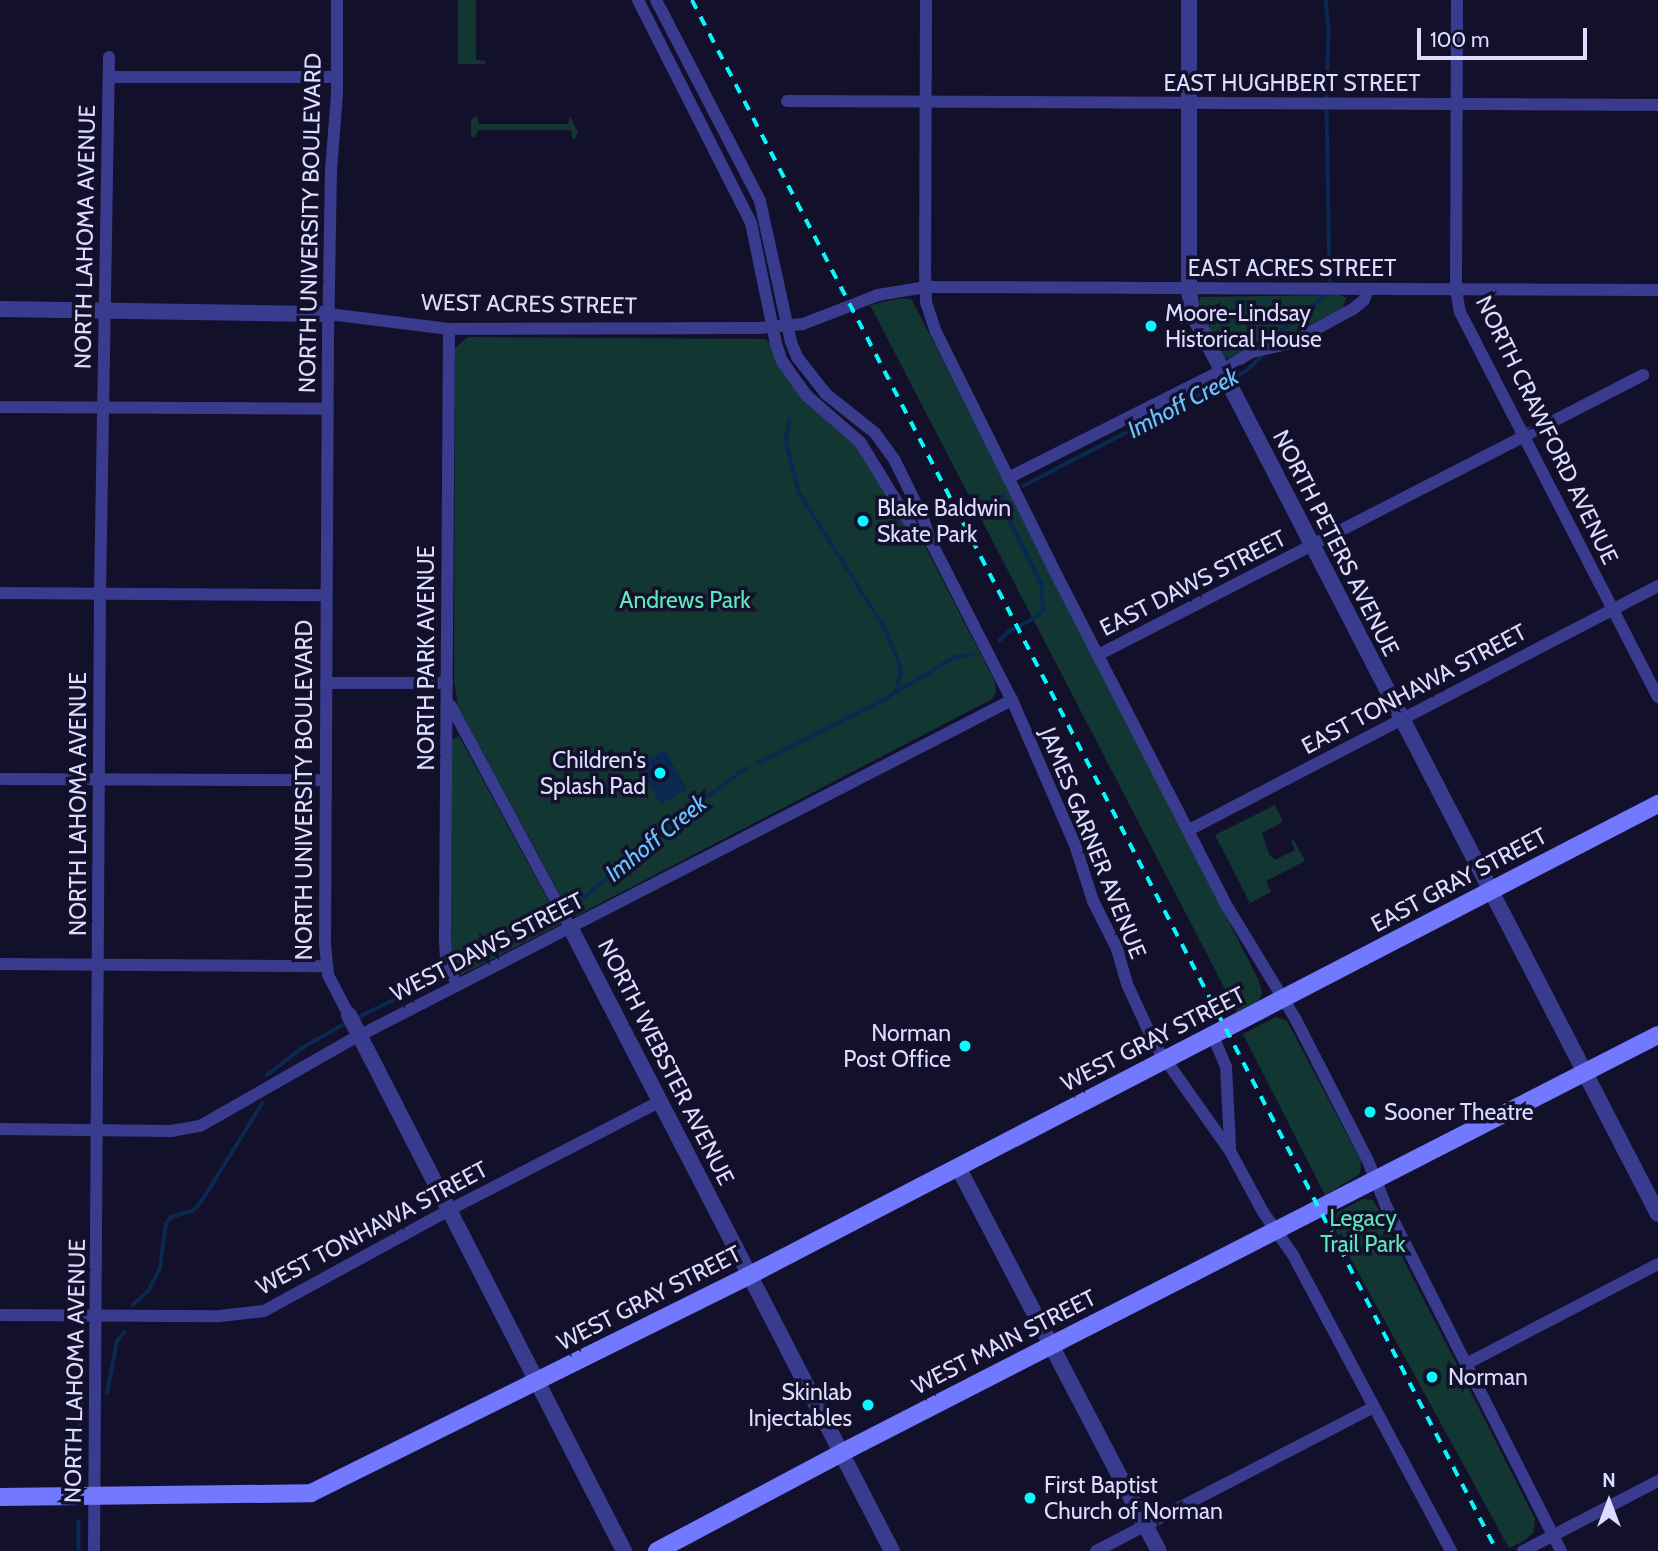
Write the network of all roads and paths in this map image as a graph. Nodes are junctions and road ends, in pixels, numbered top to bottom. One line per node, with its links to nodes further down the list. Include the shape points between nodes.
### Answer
1 (337, 0): 9 (street, NORTH UNIVERSITY BOULEVARD)
2 (638, 0): 24 (street, JAMES GARNER AVENUE, via 751,223)
3 (656, 0): 23 (street, JAMES GARNER AVENUE, via 760,201)
4 (926, 0): 11 (street)
5 (1189, 0): 12 (street, NORTH PETERS AVENUE)
6 (1457, 0): 13 (street, NORTH CRAWFORD AVENUE)
7 (109, 57): 8 (street, NORTH LAHOMA AVENUE)
8 (109, 77): 9 (street); 21 (street, NORTH LAHOMA AVENUE)
9 (337, 77): 22 (street, NORTH UNIVERSITY BOULEVARD)
10 (787, 101): 11 (street, EAST HUGHBERT STREET)
11 (925, 102): 12 (street, EAST HUGHBERT STREET); 15 (street)
12 (1189, 103): 13 (street, EAST HUGHBERT STREET); 16 (street, NORTH PETERS AVENUE)
13 (1457, 105): 14 (street, EAST HUGHBERT STREET); 18 (street, NORTH CRAWFORD AVENUE)
14 (1658, 105)
15 (926, 287): 16 (street, EAST ACRES STREET); 23 (street, WEST ACRES STREET, via 878,295 822,318); 32 (street, via 936,332)
16 (1189, 289): 17 (street, EAST ACRES STREET); 27 (street, NORTH PETERS AVENUE, via 1192,312)
17 (1368, 289): 18 (street, EAST ACRES STREET); 27 (street, via 1353,309 1277,347 1252,352)
18 (1456, 290): 19 (street, EAST ACRES STREET); 31 (street, NORTH CRAWFORD AVENUE, via 1464,323)
19 (1658, 290)
20 (0, 309): 21 (street, WEST ACRES STREET)
21 (105, 310): 22 (street, WEST ACRES STREET); 29 (street, NORTH LAHOMA AVENUE)
22 (329, 314): 25 (street, WEST ACRES STREET); 30 (street, NORTH UNIVERSITY BOULEVARD)
23 (787, 326): 24 (street, WEST ACRES STREET); 33 (street, JAMES GARNER AVENUE, via 797,357 809,375 885,446)
24 (772, 327): 25 (street, WEST ACRES STREET); 33 (street, JAMES GARNER AVENUE, via 792,377 860,442 912,525)
25 (449, 329): 42 (street, NORTH PARK AVENUE)
26 (1643, 375): 31 (street, EAST DAWS STREET)
27 (1225, 378): 32 (street); 34 (street, NORTH PETERS AVENUE)
28 (0, 407): 29 (street)
29 (103, 407): 30 (street); 37 (street, NORTH LAHOMA AVENUE)
30 (328, 409): 38 (street, NORTH UNIVERSITY BOULEVARD)
31 (1524, 436): 34 (street, EAST DAWS STREET); 39 (street, NORTH CRAWFORD AVENUE)
32 (1007, 478): 40 (street)
33 (931, 542): 44 (street, JAMES GARNER AVENUE)
34 (1312, 546): 40 (street, EAST DAWS STREET); 45 (street, NORTH PETERS AVENUE)
35 (1658, 586): 39 (street, EAST TONHAWA STREET)
36 (0, 593): 37 (street)
37 (100, 594): 38 (street); 47 (street, NORTH LAHOMA AVENUE)
38 (326, 595): 41 (street, NORTH UNIVERSITY BOULEVARD)
39 (1613, 609): 43 (street, NORTH CRAWFORD AVENUE); 45 (street, EAST TONHAWA STREET)
40 (1098, 656): 50 (street)
41 (326, 683): 42 (street); 48 (street, NORTH UNIVERSITY BOULEVARD)
42 (447, 689): 52 (street, NORTH WEBSTER AVENUE, via 457,721); 56 (street, NORTH PARK AVENUE, via 445,940 446,961)
43 (1658, 697)
44 (1012, 700): 52 (street, WEST DAWS STREET); 61 (street, JAMES GARNER AVENUE, via 1079,855 1127,984)
45 (1402, 719): 50 (street, EAST TONHAWA STREET); 51 (street, NORTH PETERS AVENUE)
46 (0, 779): 47 (street)
47 (99, 779): 48 (street); 54 (street, NORTH LAHOMA AVENUE)
48 (325, 780): 55 (street, NORTH UNIVERSITY BOULEVARD)
49 (1658, 804): 51 (main road, EAST GRAY STREET)
50 (1189, 830): 57 (street, via 1225,903)
51 (1492, 890): 57 (main road, EAST GRAY STREET); 62 (street, NORTH PETERS AVENUE)
52 (570, 927): 56 (street, WEST DAWS STREET); 63 (street, NORTH WEBSTER AVENUE)
53 (0, 964): 54 (street)
54 (99, 966): 55 (street); 65 (street, NORTH LAHOMA AVENUE)
55 (326, 966): 58 (street, NORTH UNIVERSITY BOULEVARD)
56 (457, 985): 58 (street, WEST DAWS STREET)
57 (1284, 1000): 60 (main road, WEST GRAY STREET); 68 (street)
58 (354, 1026): 65 (street, WEST DAWS STREET, via 200,1126 171,1131); 69 (street, NORTH UNIVERSITY BOULEVARD)
59 (1658, 1035): 62 (main road, WEST MAIN STREET)
60 (1213, 1036): 61 (main road, WEST GRAY STREET); 66 (street, JAMES GARNER AVENUE, via 1226,1067)
61 (1164, 1060): 66 (street, JAMES GARNER AVENUE); 67 (main road, WEST GRAY STREET)
62 (1585, 1071): 68 (main road, WEST MAIN STREET); 70 (street, NORTH PETERS AVENUE)
63 (661, 1101): 69 (street, WEST TONHAWA STREET); 73 (street, NORTH WEBSTER AVENUE)
64 (0, 1129): 65 (street, WEST DAWS STREET)
65 (97, 1130): 75 (street, NORTH LAHOMA AVENUE)
66 (1230, 1151): 71 (street, JAMES GARNER AVENUE)
67 (958, 1167): 73 (main road, WEST GRAY STREET); 76 (street)
68 (1376, 1180): 71 (main road, WEST MAIN STREET); 77 (street)
69 (449, 1210): 75 (street, WEST TONHAWA STREET, via 280,1304 253,1314); 78 (street, NORTH UNIVERSITY BOULEVARD)
70 (1658, 1213)
71 (1276, 1230): 76 (main road, WEST MAIN STREET); 79 (street, JAMES GARNER AVENUE)
72 (1658, 1264): 77 (street)
73 (750, 1275): 78 (main road, WEST GRAY STREET); 80 (street, NORTH WEBSTER AVENUE)
74 (0, 1315): 75 (street, WEST TONHAWA STREET)
75 (97, 1316): 83 (street, NORTH LAHOMA AVENUE)
76 (1053, 1345): 80 (main road, WEST MAIN STREET); 84 (street)
77 (1466, 1364): 85 (street)
78 (537, 1382): 83 (main road, WEST GRAY STREET, via 312,1493); 87 (street, NORTH UNIVERSITY BOULEVARD)
79 (1374, 1407): 84 (street); 92 (street, JAMES GARNER AVENUE)
80 (843, 1452): 88 (main road, WEST MAIN STREET); 89 (street, NORTH WEBSTER AVENUE)
81 (1658, 1481): 85 (street)
82 (0, 1497): 83 (main road, WEST GRAY STREET)
83 (94, 1497): 86 (street, NORTH LAHOMA AVENUE)
84 (1146, 1525): 90 (street); 91 (street)
85 (1553, 1536): 93 (street); 94 (street)
86 (93, 1551)
87 (624, 1551)
88 (657, 1551)
89 (892, 1551)
90 (1096, 1551)
91 (1160, 1551)
92 (1451, 1551)
93 (1523, 1551)
94 (1561, 1551)

